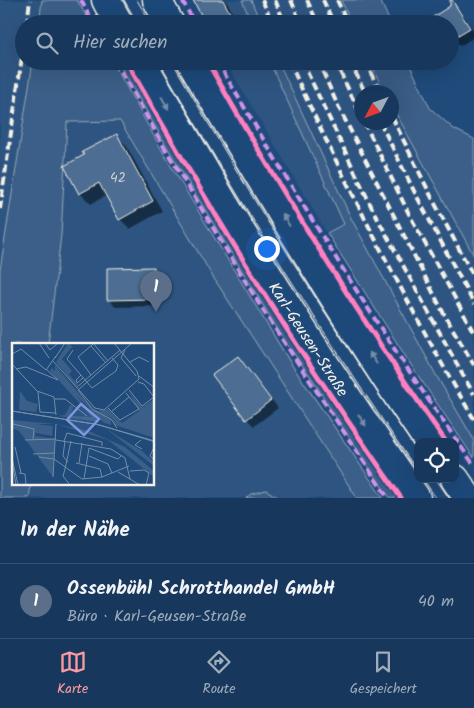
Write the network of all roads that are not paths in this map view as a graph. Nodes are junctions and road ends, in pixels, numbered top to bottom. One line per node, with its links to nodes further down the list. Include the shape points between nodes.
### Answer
1 (106, 0): 3 (main road)
2 (157, 0): 4 (main road)
3 (114, 15)
4 (165, 15)
5 (146, 70): 9 (main road, Karl-Geusen-Straße, one-way to 9, via 283,299)
6 (196, 70): 7 (main road, one-way to 6, via 305,253)
7 (426, 438)
8 (458, 483): 10 (main road)
9 (416, 498)
10 (468, 498)

